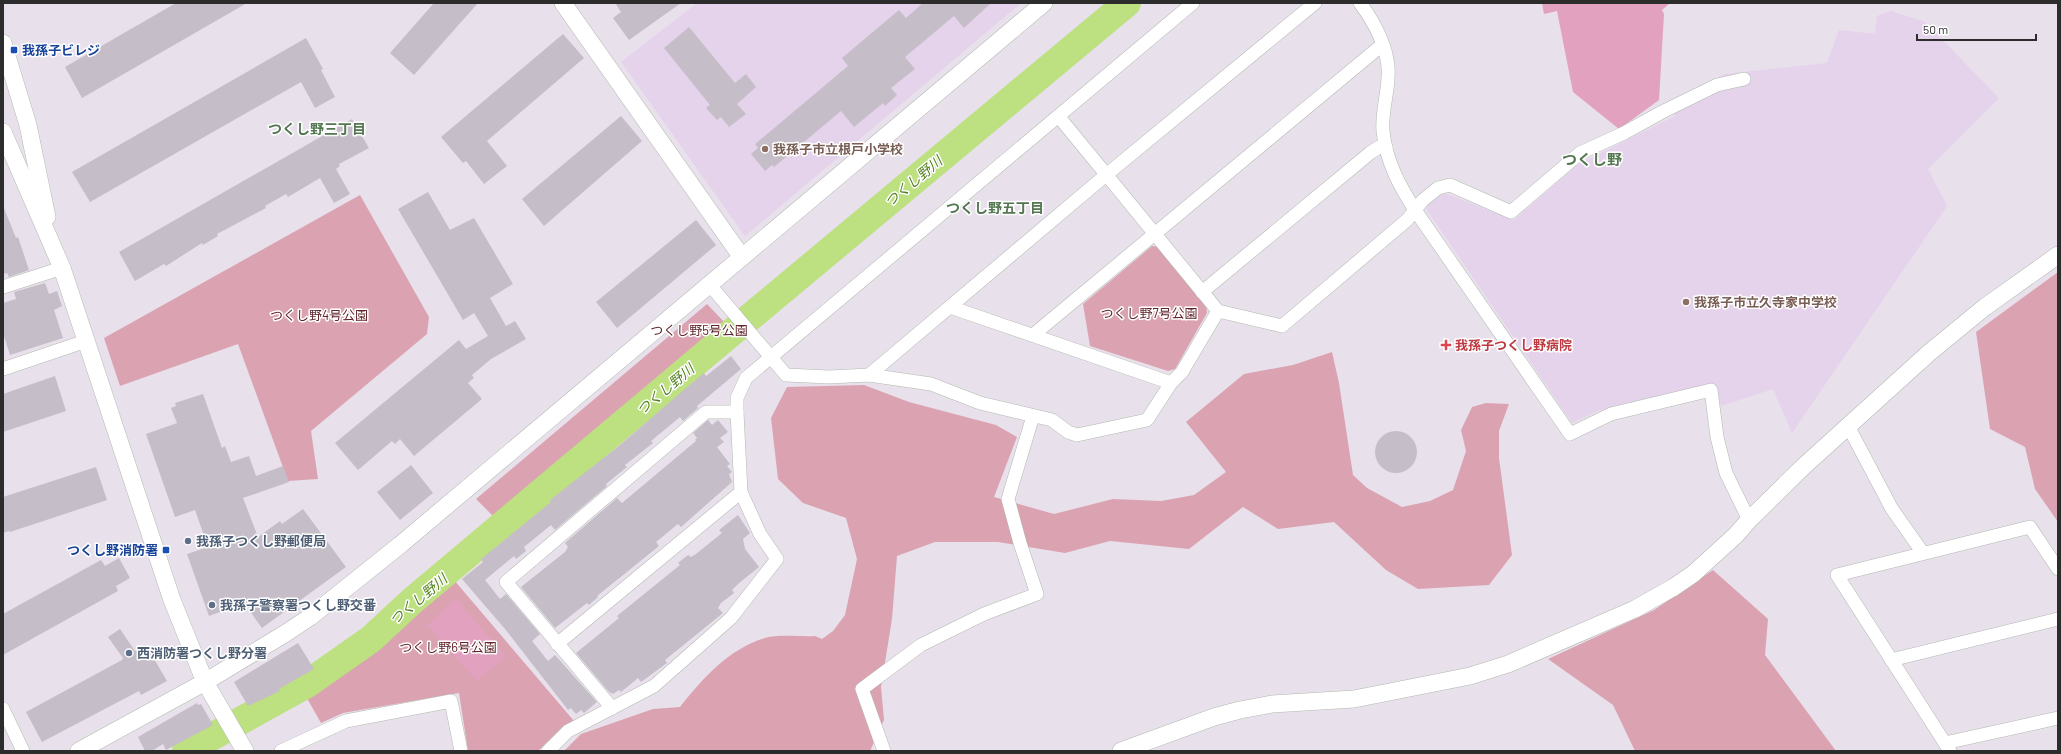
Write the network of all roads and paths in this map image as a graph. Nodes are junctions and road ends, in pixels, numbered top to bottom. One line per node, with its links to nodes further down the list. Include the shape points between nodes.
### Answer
1 (563, 3): 17 (street)
2 (1044, 3): 17 (street)
3 (1193, 3): 9 (street)
4 (1315, 3): 12 (street)
5 (1360, 3): 7 (street, via 1373,22)
6 (3, 43): 15 (street, via 28,125)
7 (1382, 45): 11 (street, via 1388,67 1383,131); 14 (street)
8 (1744, 79): 13 (street, via 1717,85 1580,153 1511,212 1450,185 1438,188)
9 (1059, 117): 12 (street); 26 (street)
10 (3, 132): 15 (street)
11 (1386, 147): 13 (street, via 1392,172); 21 (street, via 1379,147 1370,153)
12 (1106, 175): 14 (street); 22 (street)
13 (1415, 210): 23 (street, via 1407,220 1282,326); 34 (street, via 1570,434 1611,414 1711,390 1717,437 1726,473)
14 (1154, 235): 21 (street); 24 (street)
15 (52, 244): 18 (street)
16 (2058, 255): 32 (street, via 1943,342)
17 (741, 256): 19 (street)
18 (62, 268): 20 (street); 25 (street)
19 (709, 284): 26 (street); 40 (street, via 316,613)
20 (3, 287)
21 (1202, 292): 23 (street)
22 (950, 307): 24 (street); 28 (street)
23 (1218, 311): 29 (street, via 1182,372)
24 (1033, 335): 29 (street)
25 (86, 341): 27 (street); 40 (street, via 172,600)
26 (772, 358): 28 (street, via 786,375); 30 (street, via 746,378 737,398)
27 (3, 369)
28 (869, 375): 31 (street, via 931,384 980,403)
29 (1171, 383): 31 (street, via 1147,420 1077,435 1068,432 1052,420)
30 (737, 412): 33 (street); 38 (street, via 706,412 506,582)
31 (1034, 416): 51 (street, via 1008,499 1037,594 984,614 921,645 862,689)
32 (1848, 426): 34 (street); 35 (street, via 1892,509)
33 (741, 492): 38 (street); 41 (street, via 760,534 777,559 731,618 654,686)
34 (1749, 520): 52 (street, via 1719,551 1674,587 1628,612 1508,664 1440,683 1354,700 1272,704 1240,710)
35 (1923, 554): 36 (street, via 2030,527); 39 (street, via 1837,575)
36 (2058, 569)
37 (2058, 618): 39 (street)
38 (558, 644): 41 (street)
39 (1891, 660): 44 (street)
40 (205, 682): 46 (street); 47 (street)
41 (612, 708): 50 (street, via 568,731)
42 (3, 709): 45 (street)
43 (2058, 718): 44 (street)
44 (1947, 747)
45 (23, 751)
46 (79, 751)
47 (245, 751)
48 (281, 751): 49 (street, via 346,720 451,701)
49 (461, 751)
50 (548, 751)
51 (884, 751)
52 (1121, 751)

